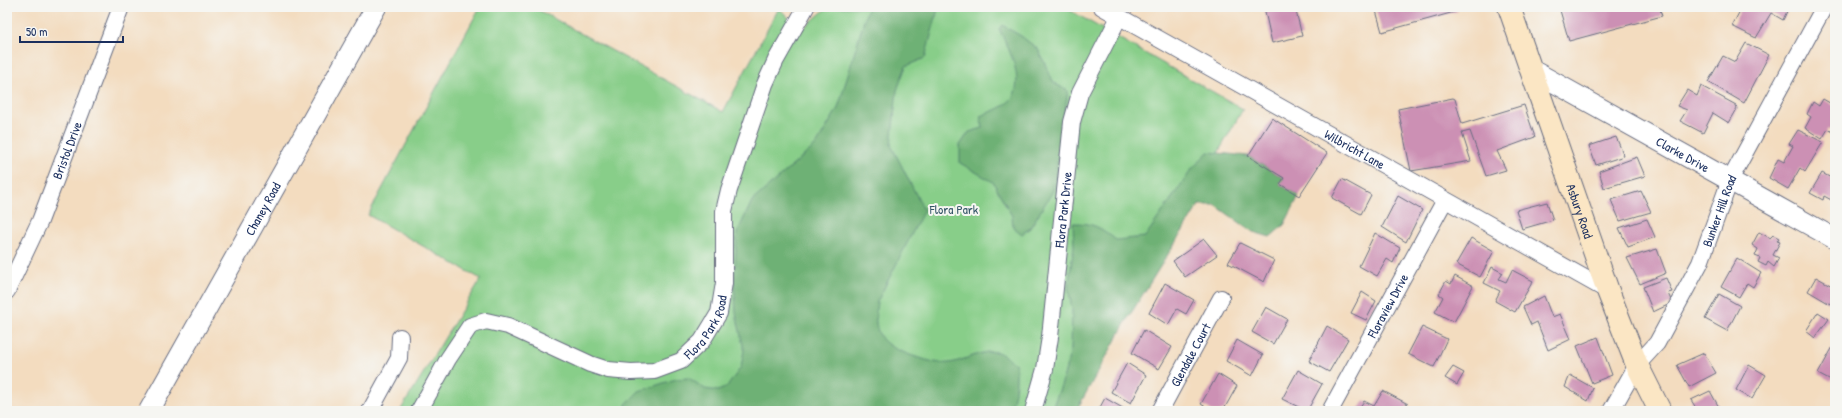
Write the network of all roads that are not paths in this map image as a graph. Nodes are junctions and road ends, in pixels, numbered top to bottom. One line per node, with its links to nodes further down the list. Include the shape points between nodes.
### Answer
1 (121, 7): 12 (street, Bristol Drive, via 40,221)
2 (376, 7): 17 (street, Chaney Road)
3 (806, 7): 19 (street, Flora Park Road, via 765,84 732,183 724,211 724,283 719,313 702,341 681,361 654,371 608,370 508,326 486,320 470,326)
4 (1102, 7): 7 (street, Wilbricht Lane)
5 (1509, 7): 8 (main road, Asbury Road)
6 (1824, 7): 9 (street, Bunker Hill Road)
7 (1119, 17): 10 (street, Wilbricht Lane); 20 (street, Flora Park Drive, via 1080,93 1072,122 1050,337 1045,369)
8 (1530, 69): 9 (street, Clarke Drive); 13 (main road, Asbury Road)
9 (1730, 180): 11 (street, Clarke Drive); 16 (street, Bunker Hill Road, via 1700,262 1657,343)
10 (1445, 200): 13 (street, Wilbricht Lane); 22 (street, Floraview Drive)
11 (1835, 239)
12 (7, 291)
13 (1608, 291): 16 (main road, Asbury Road)
14 (1221, 298): 21 (street, Glendale Court)
15 (400, 337): 18 (street, via 399,358)
16 (1637, 365): 23 (street, Bunker Hill Road); 24 (main road, Asbury Road)
17 (149, 411)
18 (370, 411)
19 (419, 411)
20 (1033, 411)
21 (1160, 411)
22 (1330, 411)
23 (1611, 411)
24 (1660, 411)

